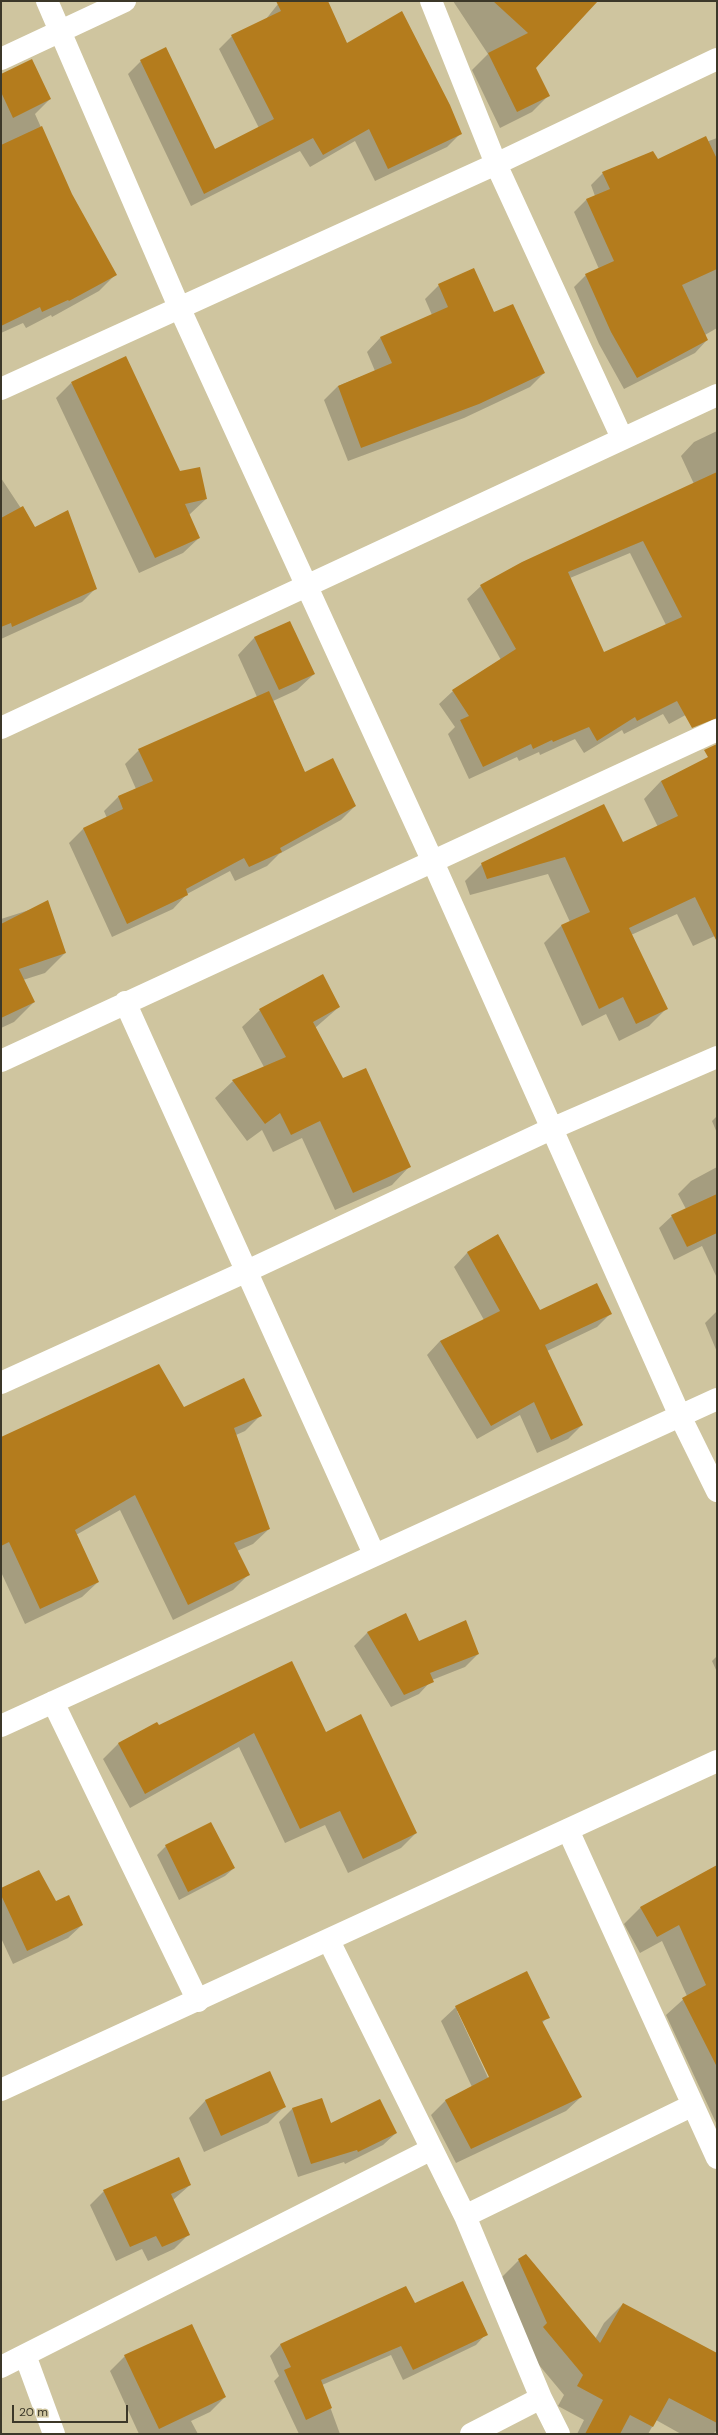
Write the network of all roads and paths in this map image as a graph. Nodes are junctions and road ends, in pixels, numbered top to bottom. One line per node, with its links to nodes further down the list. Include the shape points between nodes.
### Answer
1 (47, 1): 4 (street)
2 (125, 1): 4 (street)
3 (431, 1): 7 (street)
4 (60, 31): 5 (street); 8 (street)
5 (1, 58)
6 (717, 59): 7 (street)
7 (496, 164): 8 (street); 11 (street)
8 (179, 307): 9 (street); 12 (street)
9 (1, 389)
10 (717, 395): 11 (street)
11 (622, 438): 12 (street)
12 (307, 585): 13 (street); 15 (street)
13 (1, 728)
14 (717, 730): 15 (street)
15 (433, 862): 16 (street); 19 (street)
16 (125, 1002): 18 (street); 20 (street)
17 (717, 1057): 19 (street)
18 (1, 1061)
19 (551, 1128): 20 (street); 23 (street)
20 (245, 1272): 21 (street); 25 (street)
21 (1, 1383)
22 (717, 1399): 23 (street)
23 (680, 1416): 24 (street); 25 (street)
24 (717, 1491)
25 (374, 1554): 26 (street)
26 (53, 1702): 27 (street); 31 (street)
27 (1, 1726)
28 (717, 1761): 29 (street)
29 (568, 1830): 30 (street); 33 (street)
30 (329, 1942): 31 (street); 34 (street)
31 (198, 2001): 32 (street)
32 (1, 2090)
33 (692, 2106): 35 (street); 36 (street)
34 (432, 2149): 36 (street); 37 (street)
35 (717, 2158)
36 (465, 2216): 39 (street)
37 (25, 2355): 38 (street); 40 (street)
38 (1, 2367)
39 (541, 2398): 41 (street); 42 (street)
40 (54, 2434)
41 (471, 2434)
42 (559, 2434)

